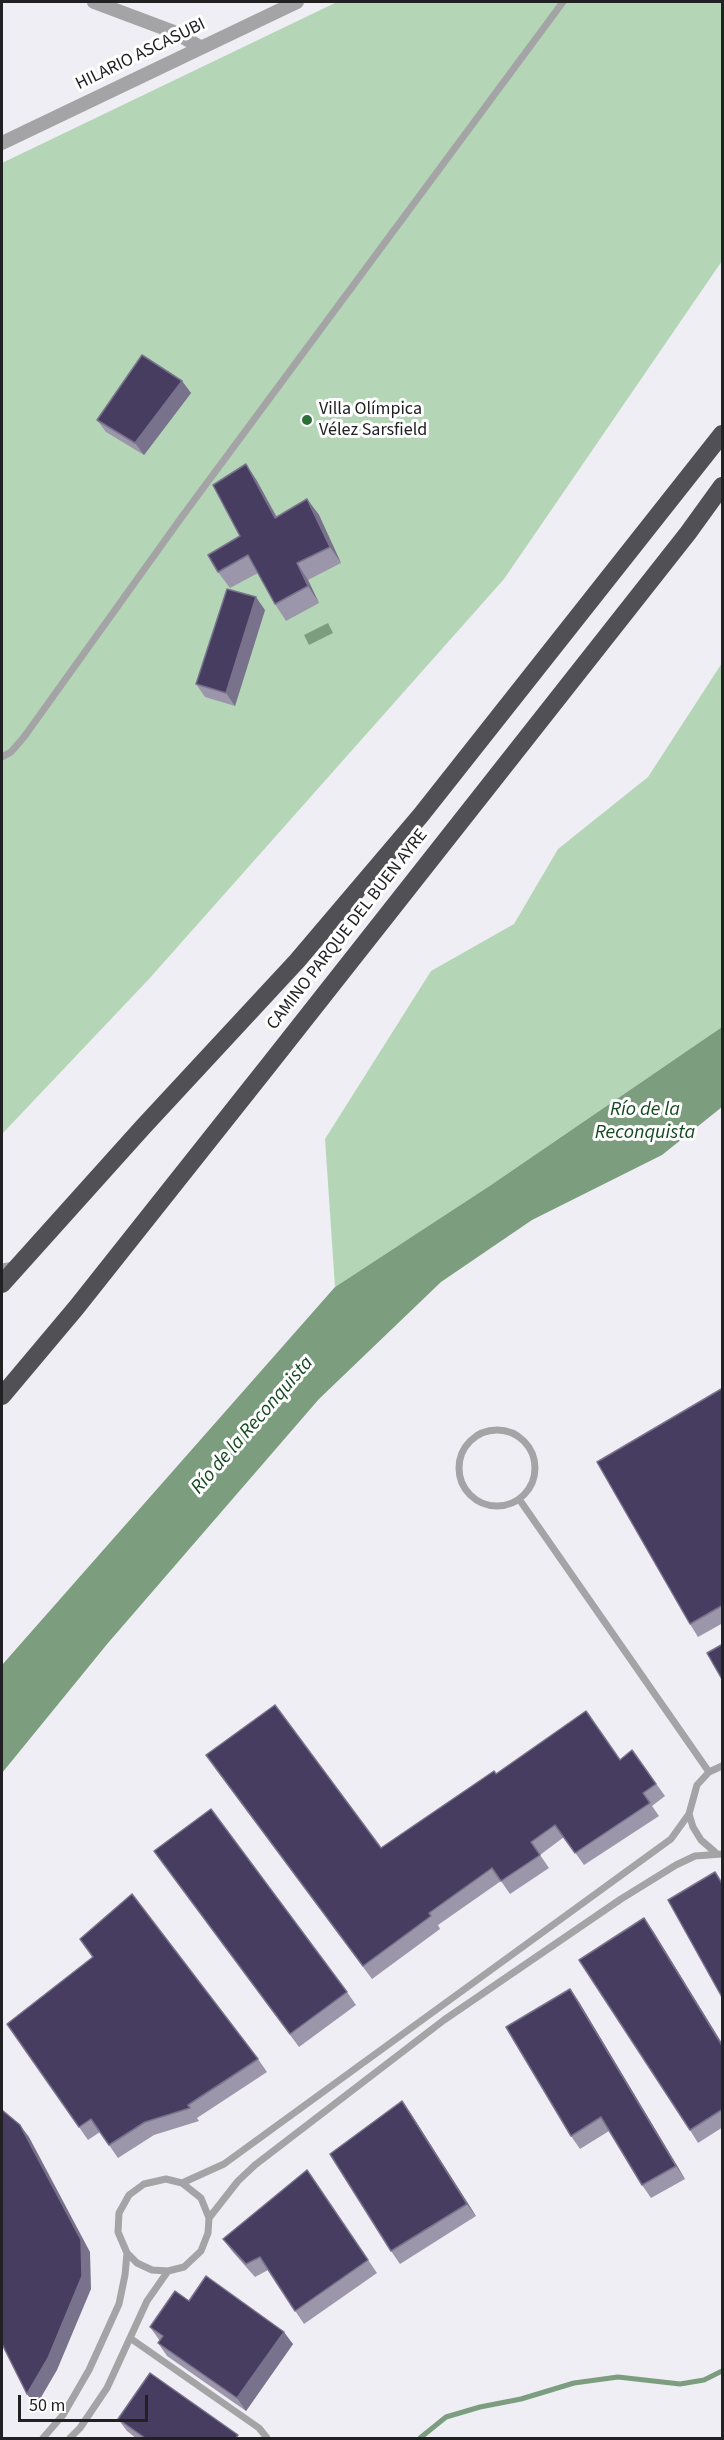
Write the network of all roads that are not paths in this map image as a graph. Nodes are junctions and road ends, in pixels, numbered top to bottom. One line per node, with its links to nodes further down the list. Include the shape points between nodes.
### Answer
1 (94, 2): 4 (street, via 174,32)
2 (297, 2): 4 (street, HILARIO ASCASUBI)
3 (563, 2): 8 (lane, via 24,737)
4 (200, 47): 5 (street, HILARIO ASCASUBI)
5 (4, 137)
6 (723, 434): 9 (highway, CAMINO PARQUE DEL BUEN AYRE, via 422,815 297,962)
7 (723, 486): 11 (highway, CAMINO PARQUE DEL BUEN AYRE, via 268,1066)
8 (2, 757)
9 (7, 1265): 10 (highway, CAMINO PARQUE DEL BUEN AYRE)
10 (2, 1284)
11 (2, 1396)
12 (519, 1499): 12 (lane, via 529,1490 536,1465 525,1441 501,1430 476,1436 461,1455 459,1467 466,1489 474,1498 496,1506); 14 (lane)
13 (723, 1766): 14 (lane)
14 (709, 1772): 15 (lane, via 697,1785)
15 (688, 1814): 16 (lane, via 701,1840); 17 (lane, via 671,1839 224,2164)
16 (719, 1853): 18 (lane, via 695,1856 676,1865 444,2020 255,2165)
17 (182, 2183): 18 (lane, via 201,2198); 19 (lane, via 166,2179 144,2184 129,2195 119,2213 118,2232)
18 (209, 2218): 20 (lane, via 201,2252 184,2266)
19 (127, 2253): 20 (lane, via 152,2270); 22 (lane, via 118,2304 93,2360 63,2415)
20 (168, 2271): 21 (lane, via 147,2301)
21 (130, 2338): 23 (lane, via 107,2388); 24 (lane, via 259,2428)
22 (43, 2439)
23 (70, 2439)
24 (267, 2439)

